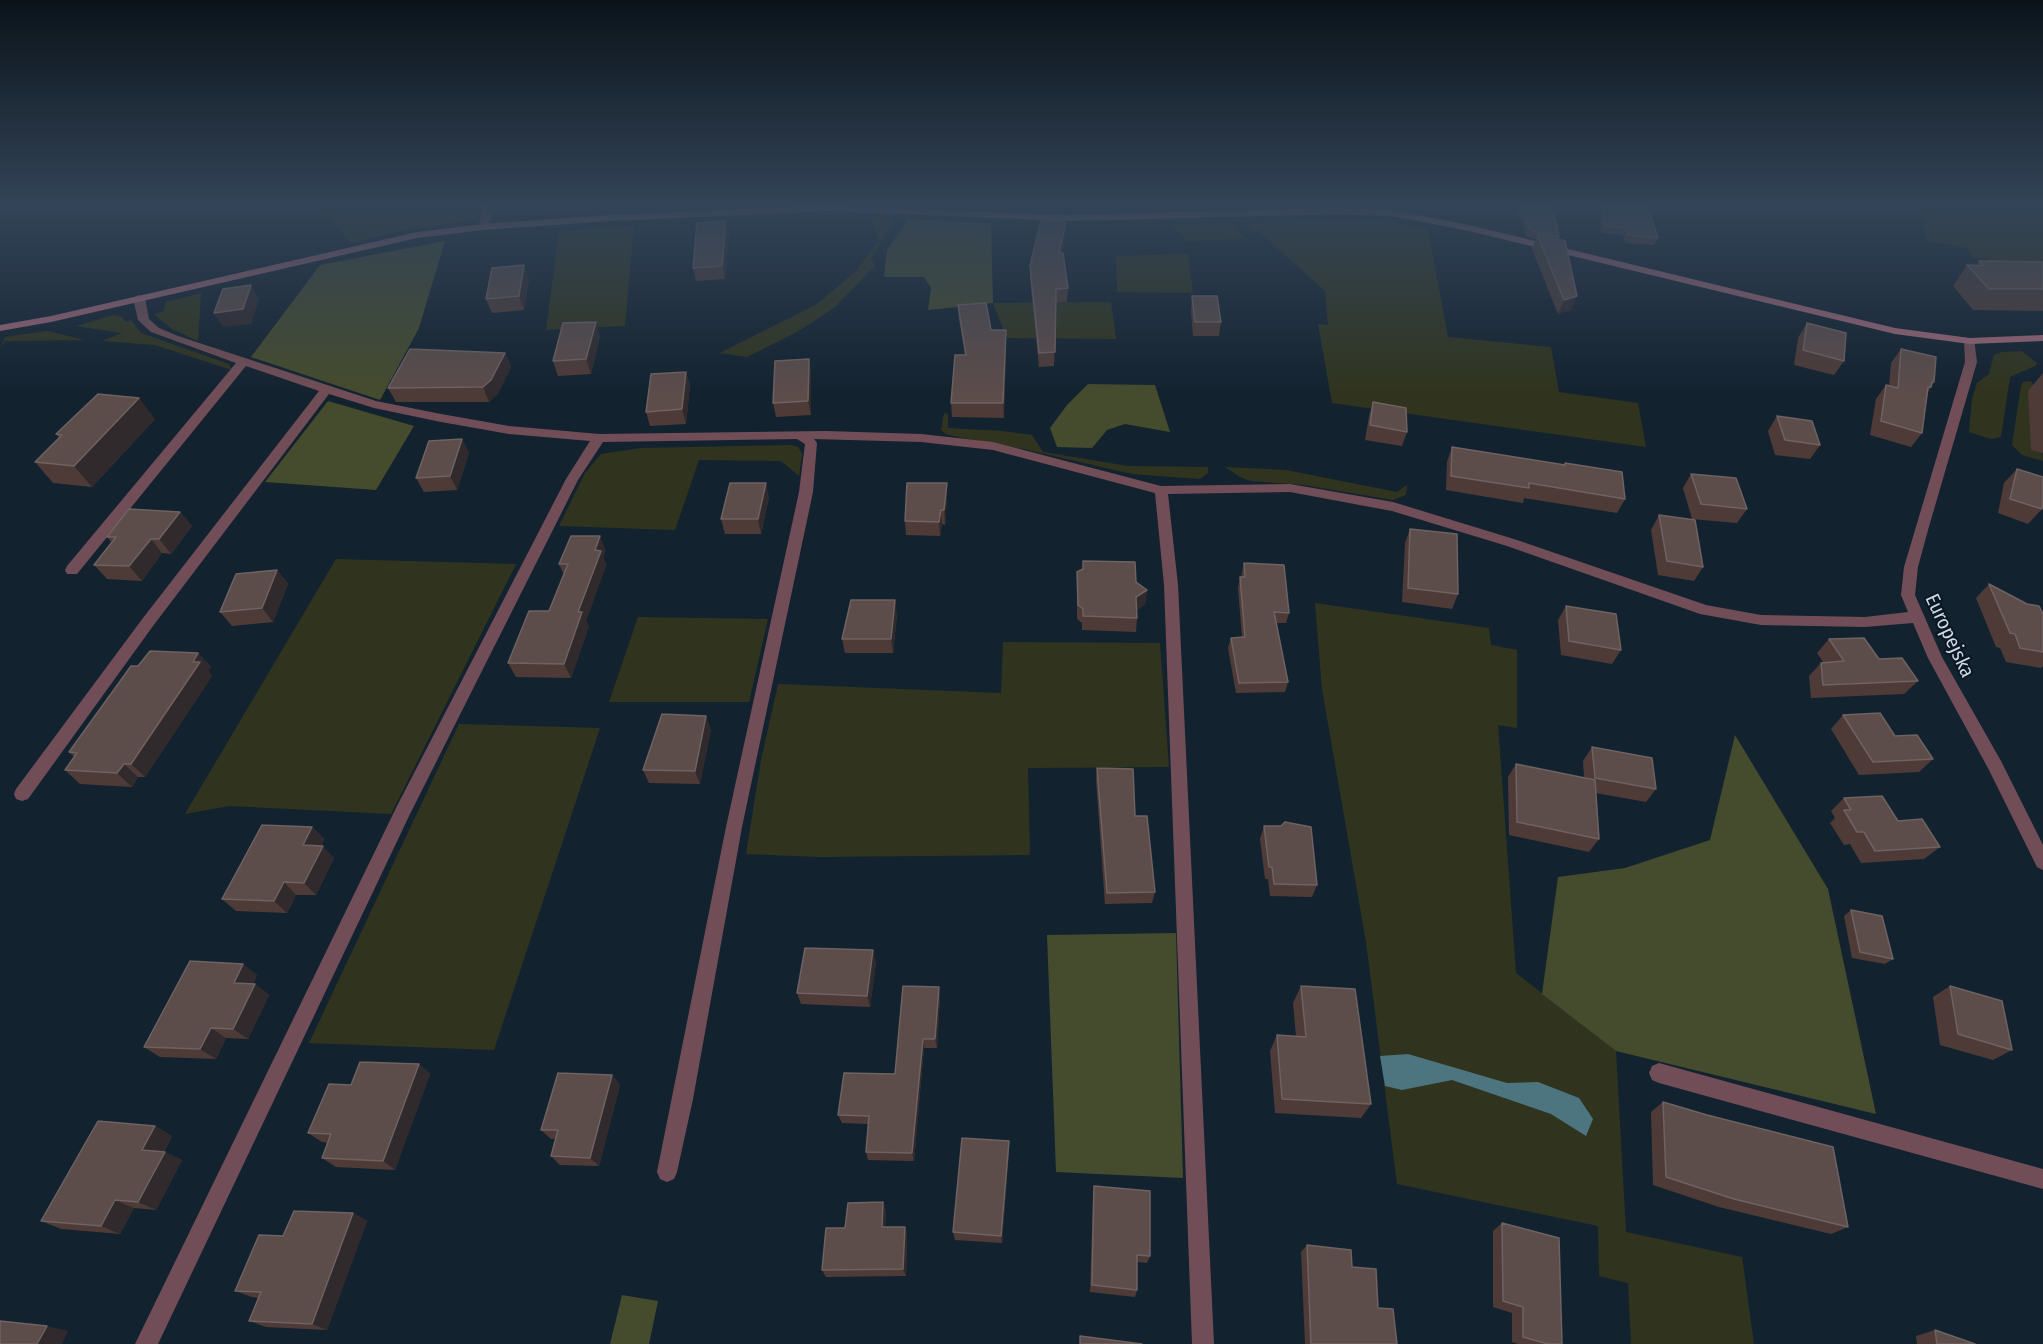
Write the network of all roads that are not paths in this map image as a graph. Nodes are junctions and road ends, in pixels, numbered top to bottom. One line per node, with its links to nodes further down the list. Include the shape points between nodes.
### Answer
1 (266, 269): 3 (street)
2 (1640, 269): 6 (street, via 1895,331)
3 (139, 298): 4 (street); 7 (street, via 141,314 155,330)
4 (0, 328)
5 (2043, 338): 6 (street)
6 (1970, 341): 13 (street, Europejska, via 1971,362 1911,567 1908,595)
7 (243, 362): 8 (street); 12 (street)
8 (326, 389): 10 (street, via 441,418 509,430); 14 (street, via 148,621)
9 (801, 435): 10 (street); 11 (street, via 921,438 993,446); 17 (street, via 811,443 806,492 734,827)
10 (599, 438): 19 (street, via 572,479 403,811)
11 (1161, 490): 13 (street, via 1290,488 1393,507 1512,543 1705,610 1761,620 1865,622); 20 (street, via 1171,585)
12 (72, 570)
13 (1917, 617): 15 (street, Europejska)
14 (22, 794)
15 (2043, 862)
16 (1659, 1073): 18 (street)
17 (667, 1172)
18 (2043, 1179)
19 (146, 1344)
20 (1203, 1344)

